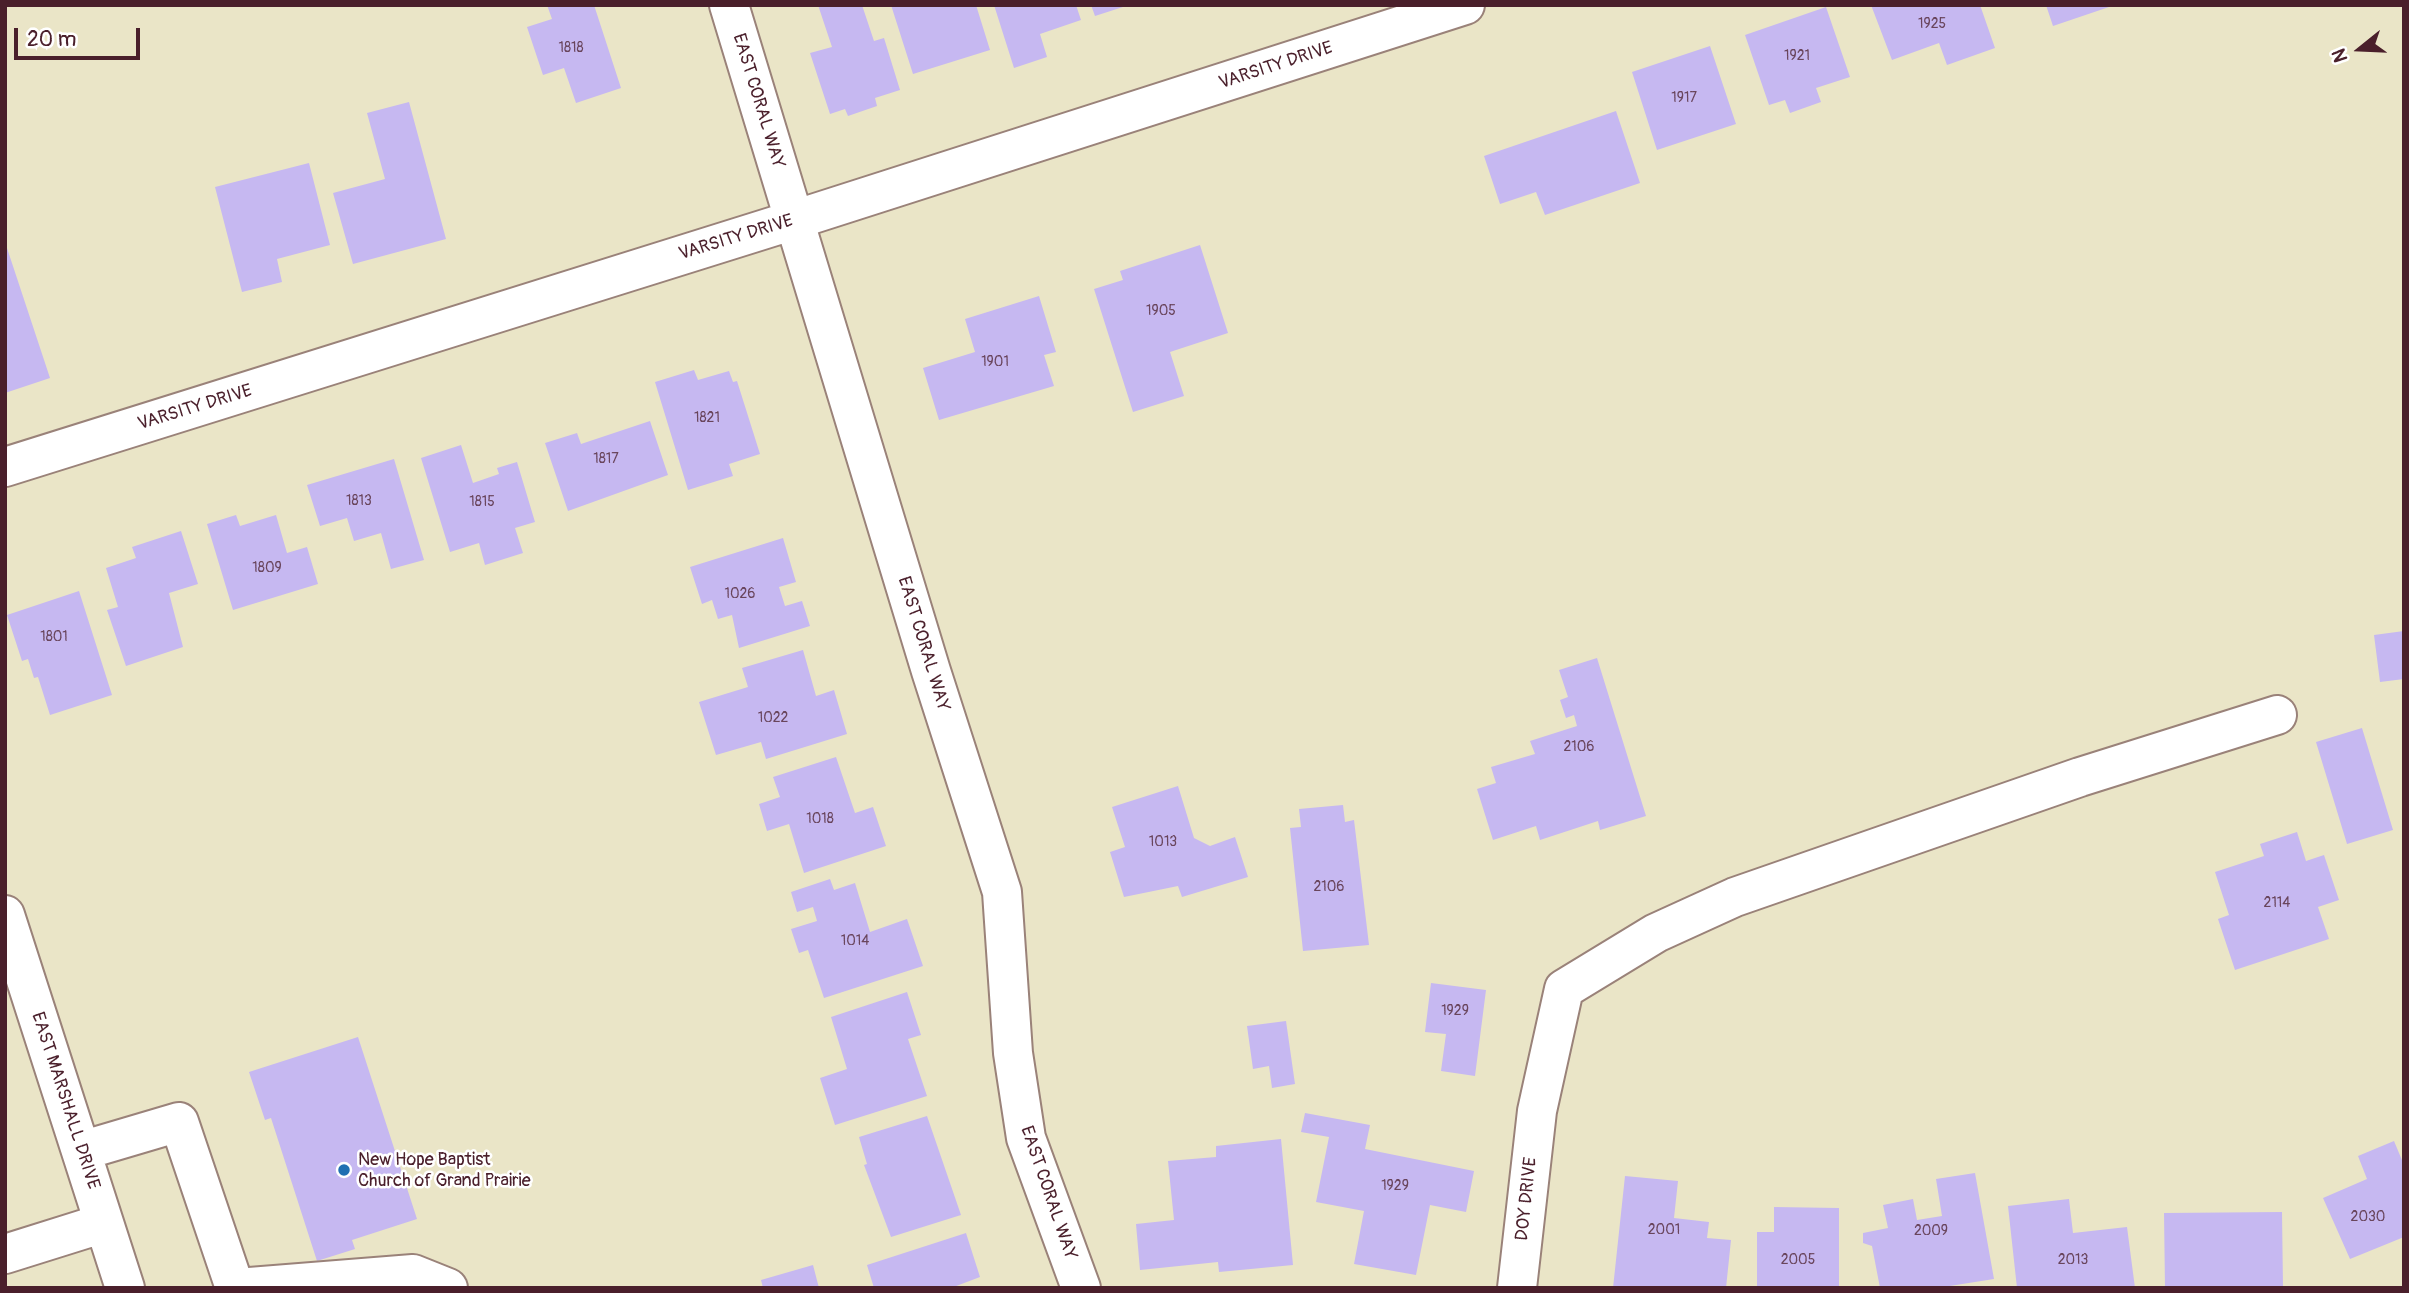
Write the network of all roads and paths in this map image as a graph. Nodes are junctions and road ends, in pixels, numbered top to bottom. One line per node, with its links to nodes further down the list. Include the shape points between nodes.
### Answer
1 (729, 5): 3 (street, EAST CORAL WAY)
2 (1465, 5): 3 (street, VARSITY DRIVE)
3 (794, 220): 4 (street, VARSITY DRIVE); 13 (street, EAST CORAL WAY, via 1002,892 1013,1053 1026,1138)
4 (5, 467)
5 (2277, 715): 14 (street, DOY DRIVE, via 2080,777 1735,897 1656,933 1564,989 1537,1111)
6 (5, 915): 7 (street, EAST MARSHALL DRIVE)
7 (81, 1151): 8 (street, EAST MARSHALL DRIVE); 11 (street, via 179,1122)
8 (104, 1223): 9 (street); 10 (street, EAST MARSHALL DRIVE)
9 (5, 1254)
10 (125, 1288)
11 (236, 1288): 12 (street, via 412,1274)
12 (448, 1288)
13 (1081, 1288)
14 (1517, 1288)

